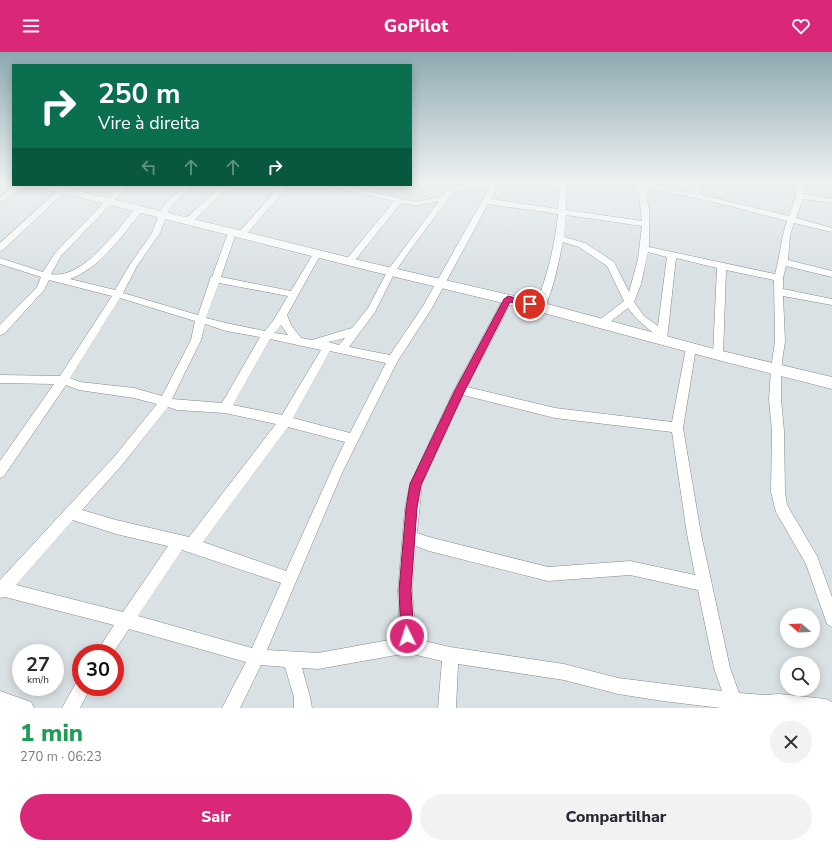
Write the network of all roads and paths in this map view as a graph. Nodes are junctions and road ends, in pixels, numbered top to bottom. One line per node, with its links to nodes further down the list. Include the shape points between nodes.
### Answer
1 (37, 214): 21 (street)
2 (97, 214): 31 (street, via 58,255)
3 (135, 214): 34 (street, via 96,258 78,273)
4 (163, 214): 16 (street); 38 (street, via 156,233 133,266)
5 (196, 214): 16 (street)
6 (256, 214): 19 (street)
7 (388, 214): 26 (street)
8 (433, 214): 29 (street)
9 (479, 214): 35 (street)
10 (563, 214): 20 (street)
11 (574, 214): 17 (street)
12 (645, 214): 17 (street)
13 (767, 214): 15 (street)
14 (795, 214): 15 (street)
15 (793, 220): 18 (street); 27 (street, via 786,235)
16 (188, 221): 19 (street)
17 (646, 224): 22 (street)
18 (832, 230)
19 (236, 234): 23 (street); 33 (street)
20 (560, 238): 41 (street, via 582,245 611,264); 43 (street, via 550,280)
21 (0, 248)
22 (645, 249): 24 (street); 41 (street)
23 (317, 254): 26 (street); 39 (street)
24 (672, 255): 28 (street); 50 (street)
25 (0, 261): 31 (street)
26 (349, 262): 29 (street)
27 (783, 262): 30 (street); 32 (street)
28 (722, 266): 32 (street); 56 (street)
29 (391, 272): 35 (street); 48 (street, via 372,310)
30 (832, 274)
31 (46, 276): 34 (street); 36 (street)
32 (778, 278): 37 (street)
33 (214, 279): 39 (street); 45 (street)
34 (60, 280): 36 (street); 38 (street)
35 (441, 283): 40 (street); 57 (street, via 428,308)
36 (41, 288): 47 (street)
37 (780, 292): 42 (street); 58 (street, via 780,341)
38 (118, 294): 45 (street); 60 (street)
39 (293, 294): 44 (street)
40 (508, 299): 43 (street); 62 (street)
41 (629, 302): 46 (street); 50 (street)
42 (832, 302)
43 (540, 307): 46 (street)
44 (282, 315): 49 (street); 51 (street, via 286,326)
45 (201, 319): 49 (street); 63 (street, via 196,340)
46 (602, 322): 50 (street)
47 (1, 329)
48 (356, 331): 52 (street); 55 (street)
49 (266, 335): 51 (street); 64 (street)
50 (662, 337): 54 (street)
51 (297, 340): 52 (street)
52 (313, 343): 53 (street)
53 (328, 346): 55 (street); 65 (street)
54 (691, 348): 56 (street); 66 (street)
55 (342, 349): 57 (street)
56 (718, 355): 58 (street)
57 (393, 360): 67 (street)
58 (776, 369): 61 (street); 75 (street, via 778,492 781,507 812,561)
59 (0, 378): 60 (street)
60 (63, 380): 63 (street, via 79,386 134,393); 68 (street)
61 (832, 383)
62 (460, 390): 66 (street, via 555,413); 70 (street, via 416,484)
63 (165, 402): 64 (street, via 204,408); 69 (street, via 118,461)
64 (225, 408): 65 (street)
65 (285, 421): 67 (street); 71 (street)
66 (678, 428): 73 (street)
67 (353, 439): 72 (street)
68 (0, 472)
69 (70, 512): 71 (street, via 116,527); 74 (street)
70 (410, 537): 73 (street, via 548,574 630,568); 78 (street, via 405,602)
71 (185, 544): 72 (street); 76 (street)
72 (289, 580): 80 (street)
73 (704, 584): 84 (street, via 722,668)
74 (1, 589): 76 (street)
75 (832, 619)
76 (125, 620): 77 (street); 80 (street)
77 (110, 644)
78 (408, 645): 79 (street); 81 (street, via 318,660)
79 (450, 655): 84 (street, via 557,671 625,687); 89 (street)
80 (256, 657): 81 (street); 87 (street)
81 (291, 659): 88 (street)
82 (78, 696): 86 (street)
83 (0, 700): 85 (street)
84 (735, 705): 90 (street, via 780,703)
85 (25, 708)
86 (71, 708)
87 (231, 708)
88 (303, 708)
89 (447, 708)
90 (826, 708)

